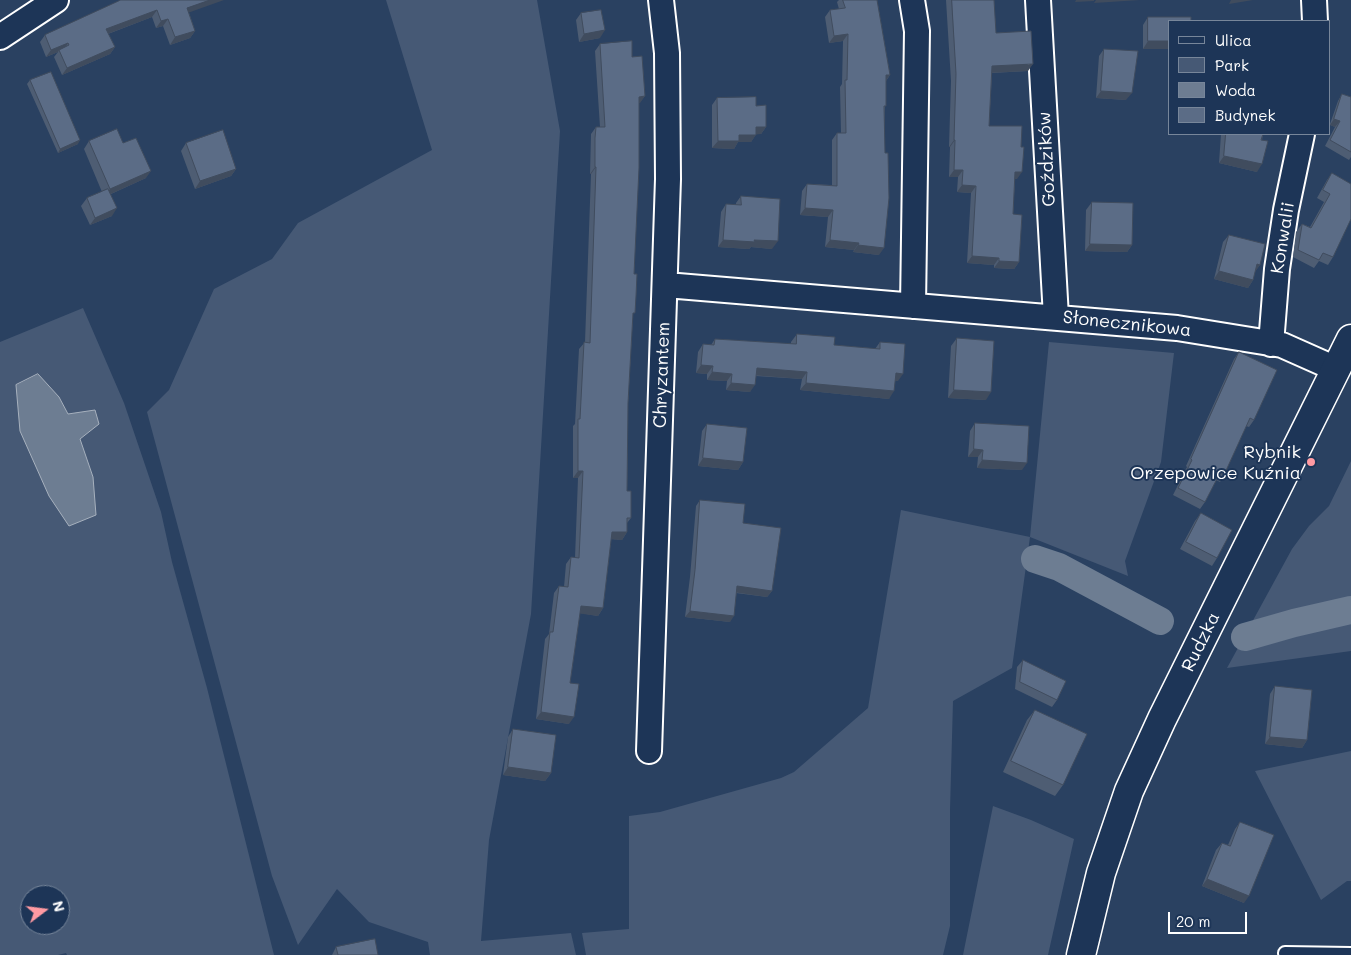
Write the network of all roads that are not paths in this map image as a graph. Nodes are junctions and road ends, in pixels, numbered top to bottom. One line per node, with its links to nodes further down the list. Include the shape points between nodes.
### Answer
1 (56, 0): 7 (street)
2 (661, 0): 9 (street, Chryzantem, via 667,52)
3 (912, 0): 10 (street, via 917,31)
4 (1038, 0): 11 (street, Goździków)
5 (1314, 0): 6 (street)
6 (1316, 20)
7 (0, 37)
8 (1302, 135): 13 (street, Konwalii, via 1277,269)
9 (666, 285): 10 (street, Słonecznikowa); 15 (street, Chryzantem)
10 (913, 306): 11 (street, Słonecznikowa)
11 (1056, 317): 13 (street, Słonecznikowa, via 1177,328)
12 (1351, 340): 14 (main road, Rudzka)
13 (1271, 344): 14 (street, Słonecznikowa, via 1290,348)
14 (1336, 369): 18 (main road, Rudzka, via 1129,791 1101,873)
15 (648, 751)
16 (1285, 953): 17 (lane)
17 (1351, 954)
18 (1081, 955)

